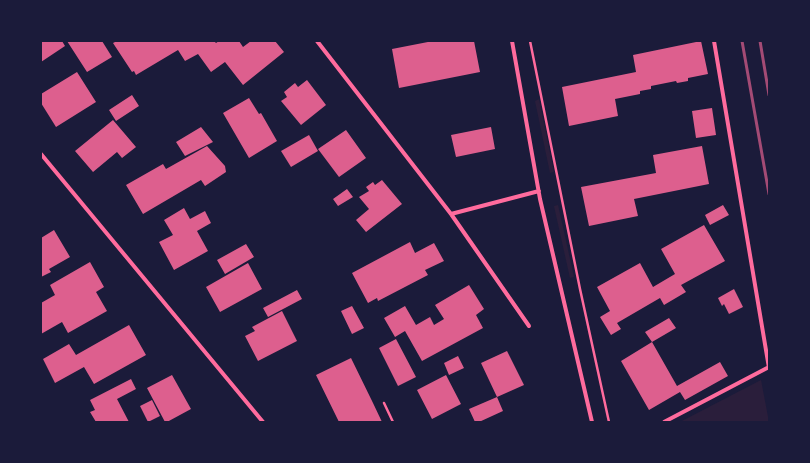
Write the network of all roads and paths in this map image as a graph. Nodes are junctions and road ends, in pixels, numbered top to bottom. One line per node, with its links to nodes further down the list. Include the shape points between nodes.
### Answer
1 (317, 41): 7 (street)
2 (512, 41): 6 (street)
3 (530, 41): 14 (path)
4 (714, 41): 9 (street)
5 (41, 154): 11 (street)
6 (539, 191): 7 (street); 13 (street)
7 (450, 214): 8 (street)
8 (529, 326)
9 (769, 367): 15 (street)
10 (384, 402): 12 (path)
11 (263, 422)
12 (393, 422)
13 (592, 422)
14 (608, 422)
15 (664, 422)

